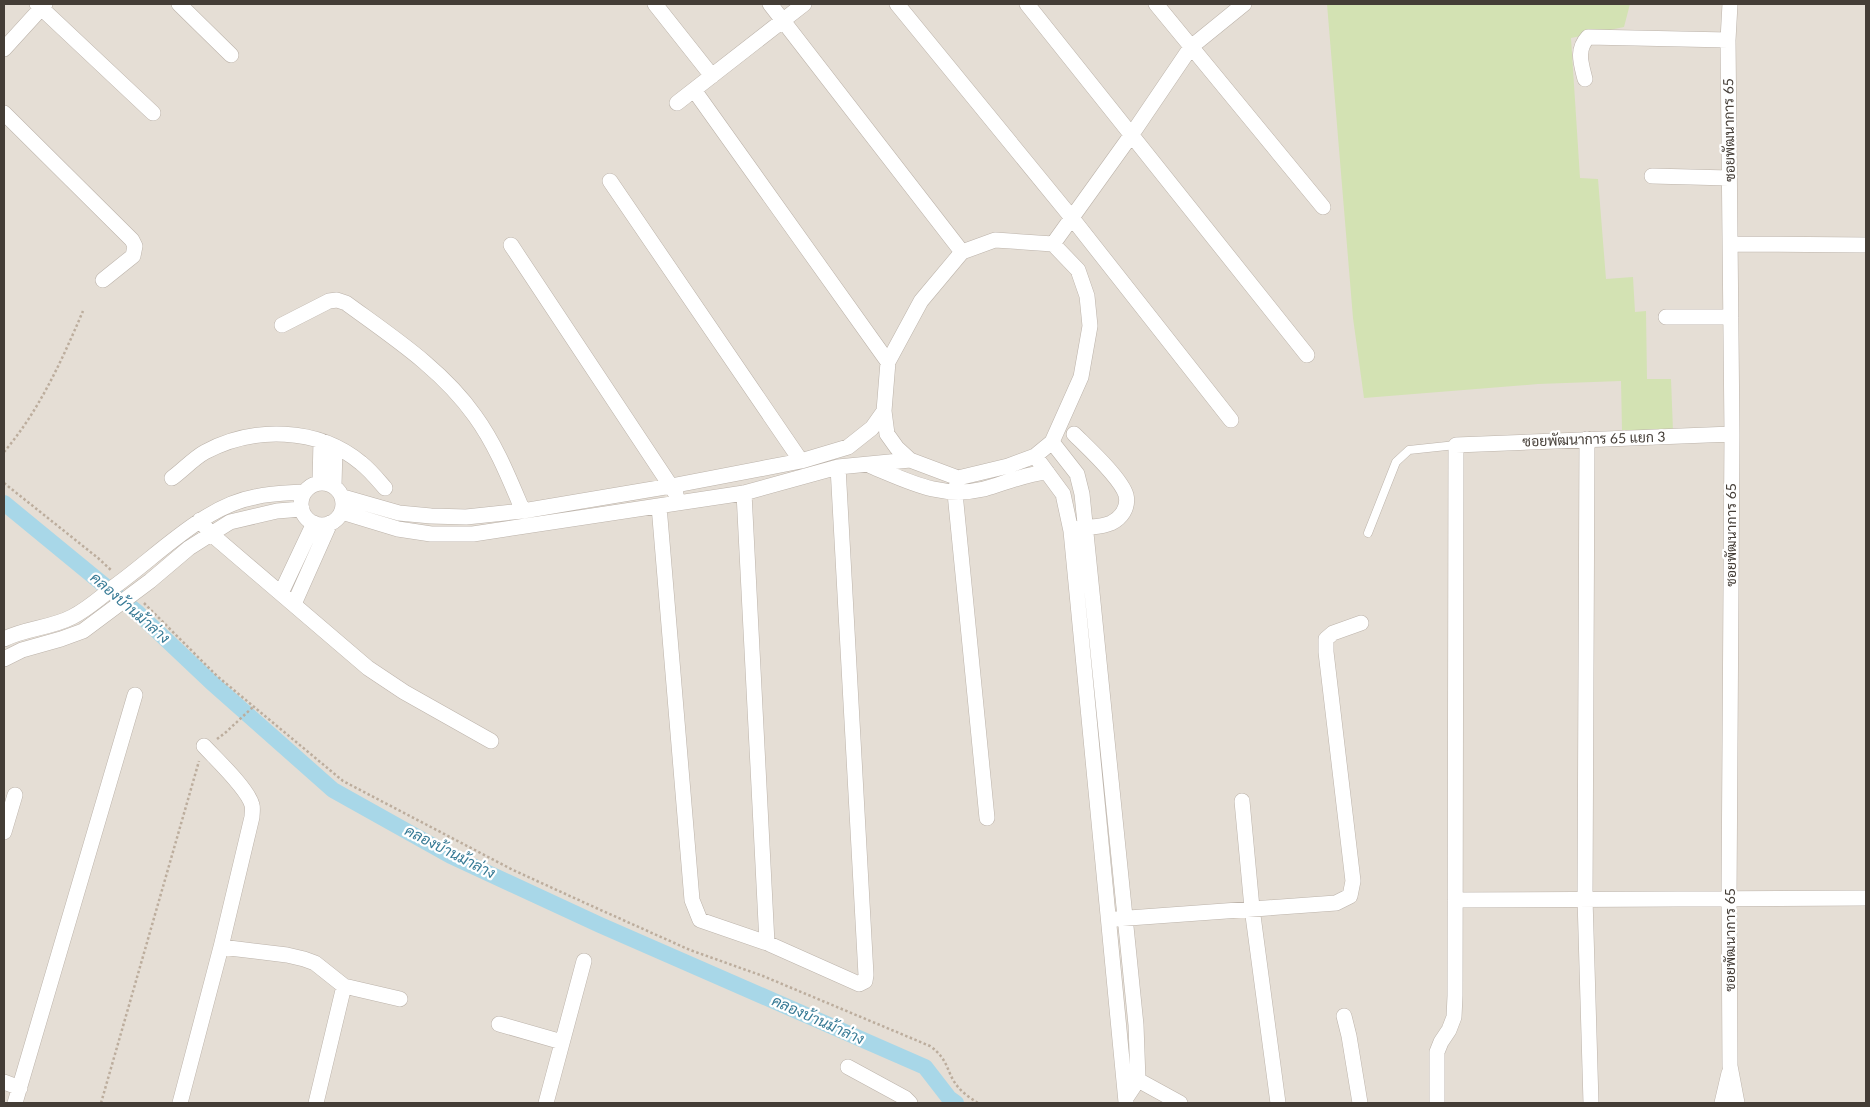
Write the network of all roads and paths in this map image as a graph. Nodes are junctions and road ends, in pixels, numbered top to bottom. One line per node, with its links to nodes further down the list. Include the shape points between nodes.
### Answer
1 (179, 4): 15 (street)
2 (655, 4): 16 (street)
3 (770, 4): 11 (street)
4 (804, 4): 11 (street)
5 (897, 4): 27 (street)
6 (1027, 4): 22 (street)
7 (1156, 4): 13 (street)
8 (1244, 4): 13 (street)
9 (1730, 4): 12 (street, ซอยพัฒนาการ 65)
10 (41, 5): 14 (street); 21 (street)
11 (783, 20): 16 (street); 32 (street)
12 (1728, 40): 17 (street, via 1588,37 1580,50); 24 (street, ซอยพัฒนาการ 65)
13 (1191, 48): 22 (street); 26 (street)
14 (4, 49)
15 (231, 55)
16 (712, 76): 18 (street)
17 (1585, 79)
18 (694, 90): 19 (street); 39 (street)
19 (677, 102)
20 (4, 113): 33 (street, via 132,240 135,246 133,256)
21 (153, 113)
22 (1132, 134): 27 (street); 38 (street)
23 (1652, 176): 24 (street)
24 (1730, 178): 29 (street, ซอยพัฒนาการ 65)
25 (610, 181): 52 (street)
26 (1322, 206)
27 (1072, 218): 28 (street); 41 (street)
28 (1053, 244): 32 (street, via 995,240); 46 (street, via 1078,270 1087,296 1090,326 1081,377)
29 (1730, 244): 31 (street); 35 (street, ซอยพัฒนาการ 65)
30 (511, 245): 58 (street)
31 (1866, 245)
32 (962, 252): 39 (street, via 920,301)
33 (103, 280)
34 (83, 311): 49 (path, via 62,358 20,433)
35 (1730, 317): 36 (street); 43 (street, ซอยพัฒนาการ 65)
36 (1666, 318)
37 (282, 325): 67 (street, via 337,300 346,303 393,338 443,378 474,415 495,447)
38 (1307, 355)
39 (888, 362): 40 (street)
40 (884, 411): 51 (street, via 887,434); 52 (street, via 872,428 848,447)
41 (1231, 420)
42 (1074, 434): 72 (street, via 1117,480 1126,496 1126,507 1120,518 1101,526)
43 (1732, 434): 44 (street, ซอยพัฒนาการ 65 แยก 3); 91 (street, ซอยพัฒนาการ 65)
44 (1587, 439): 47 (street, ซอยพัฒนาการ 65 แยก 3); 90 (street)
45 (321, 441): 48 (street); 56 (street, via 287,434 254,435 205,452); 60 (street)
46 (1052, 442): 50 (street); 72 (street, via 1077,474 1082,494)
47 (1456, 445): 74 (lane, via 1409,450 1396,462); 93 (street)
48 (335, 448): 60 (street); 61 (street, via 362,463)
49 (4, 452)
50 (1035, 456): 55 (street); 59 (street)
51 (910, 460): 53 (street); 59 (street)
52 (800, 461): 58 (street)
53 (870, 465): 54 (street); 59 (street, via 935,490)
54 (838, 467): 63 (street); 97 (street, via 865,981 859,984)
55 (1047, 472): 59 (street, via 1030,474 999,485); 72 (street, via 1063,494)
56 (172, 478)
57 (4, 483): 75 (path)
58 (671, 486): 64 (street); 67 (street)
59 (957, 486): 88 (street)
60 (332, 488): 62 (street, via 311,485); 67 (street, via 399,513 466,517); 68 (street, via 344,505)
61 (385, 488)
62 (304, 492): 66 (street); 69 (street, via 254,497)
63 (744, 492): 64 (street); 97 (street)
64 (680, 503): 65 (street)
65 (659, 506): 68 (street, via 473,534 431,534 398,529); 97 (street, via 692,900 700,920)
66 (302, 509): 70 (street, via 308,520); 73 (street, via 230,522)
67 (523, 511)
68 (342, 512): 71 (street)
69 (200, 520): 73 (street); 80 (street, via 74,617 17,632)
70 (314, 523): 71 (street); 76 (street)
71 (330, 523): 78 (street)
72 (1078, 528): 95 (street); 96 (street)
73 (210, 533): 76 (street); 81 (street, via 83,631)
74 (1368, 533)
75 (108, 567)
76 (281, 593): 78 (street)
77 (144, 602): 83 (path, via 217,676)
78 (294, 604): 84 (street, via 376,673)
79 (1361, 623): 94 (street, via 1333,633 1326,639 1353,881 1350,896 1336,903)
80 (4, 639)
81 (4, 658)
82 (135, 695): 111 (street)
83 (253, 707): 85 (path, via 225,733); 119 (path, via 343,781 513,870 690,950 763,976 930,1046 945,1060 958,1088)
84 (491, 741)
85 (204, 746): 98 (street, via 246,793 252,805 252,817); 114 (path)
86 (15, 795): 89 (street)
87 (1242, 801): 94 (street)
88 (987, 818)
89 (4, 832)
90 (1585, 898): 91 (street); 93 (street); 124 (street)
91 (1729, 898): 92 (street); 107 (street, ซอยพัฒนาการ 65)
92 (1866, 898)
93 (1455, 900): 123 (street, via 1454,1017 1436,1052)
94 (1252, 908): 96 (street); 121 (street)
95 (1109, 919): 96 (street); 105 (street)
96 (1125, 920): 104 (street)
97 (767, 943)
98 (221, 947): 100 (street, via 287,954 304,959 315,963); 115 (street)
99 (584, 961): 106 (street)
100 (344, 986): 101 (street); 116 (street)
101 (400, 999)
102 (1344, 1016): 122 (street)
103 (499, 1024): 106 (street)
104 (1136, 1025): 105 (street); 109 (street)
105 (1119, 1027): 109 (street)
106 (562, 1042): 117 (street)
107 (1730, 1066): 125 (street, ซอยพัฒนาการ 65); 126 (street, ซอยพัฒนาการ 65)
108 (848, 1067): 118 (street)
109 (1131, 1078): 112 (street); 120 (street)
110 (4, 1082): 111 (street)
111 (20, 1088): 113 (street)
112 (1126, 1101)
113 (15, 1103)
114 (101, 1103)
115 (180, 1103)
116 (316, 1103)
117 (546, 1103)
118 (910, 1103)
119 (978, 1103)
120 (1180, 1103)
121 (1278, 1103)
122 (1360, 1103)
123 (1437, 1103)
124 (1591, 1103)
125 (1722, 1103)
126 (1737, 1103)

